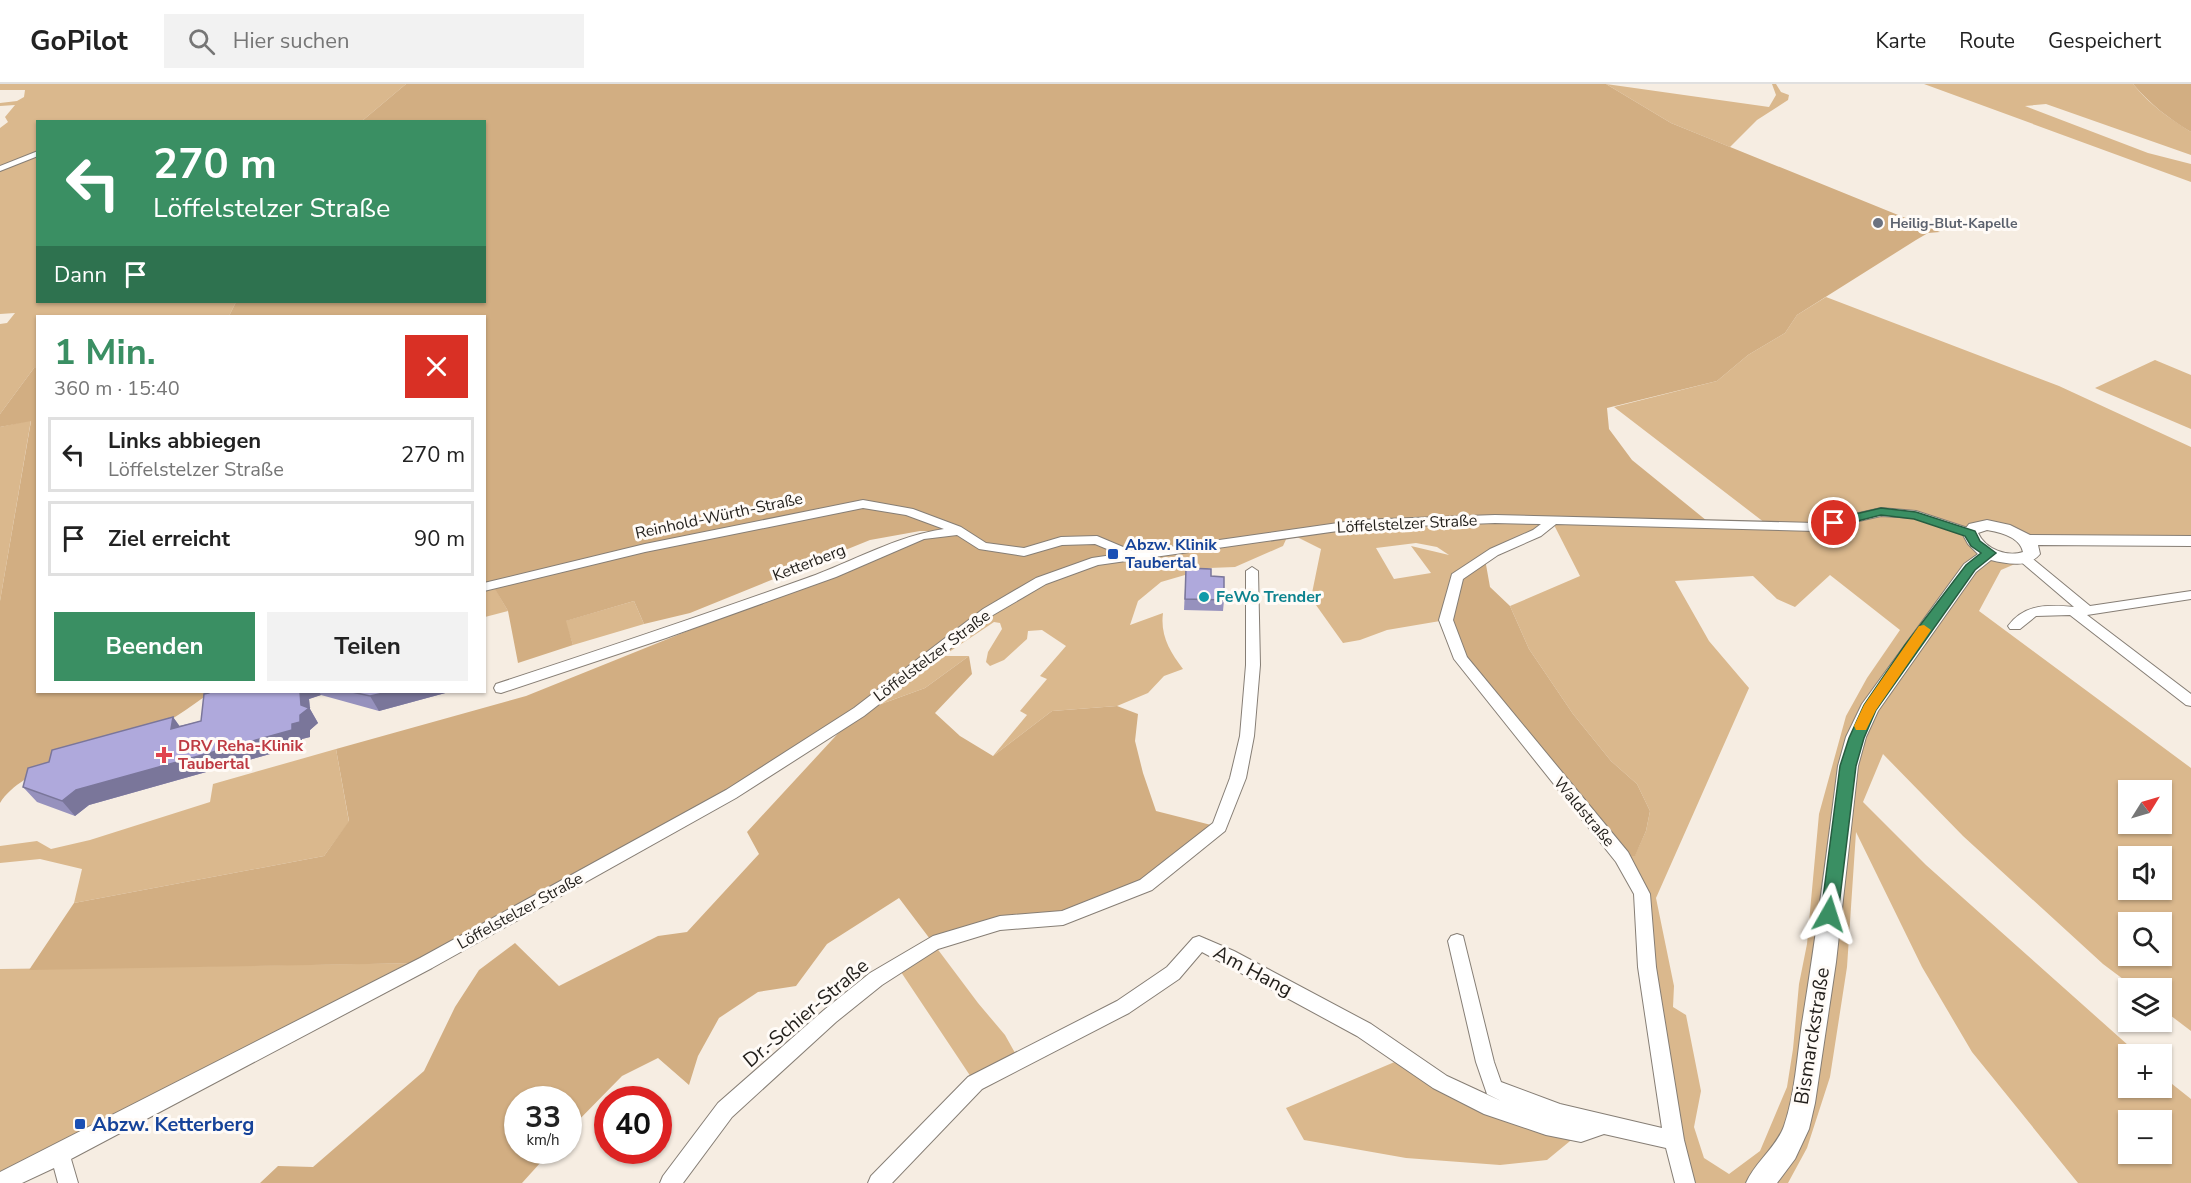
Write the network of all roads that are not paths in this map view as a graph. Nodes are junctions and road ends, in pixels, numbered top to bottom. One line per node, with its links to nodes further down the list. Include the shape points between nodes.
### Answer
1 (36, 153): 2 (street)
2 (0, 169)
3 (1552, 521): 5 (street, Löffelstelzer Straße, via 1815,526 1881,512 1916,515); 8 (street, Löffelstelzer Straße, via 1359,524); 20 (street, Waldstraße, via 1457,577 1446,620 1461,659 1622,857 1642,894 1647,967)
4 (959, 531): 8 (street, via 983,546 1024,552 1061,541 1097,540); 12 (street, Reinhold-Würth-Straße, via 909,512 863,504 645,548); 16 (street, Ketterberg, via 921,536 831,574)
5 (1970, 533): 6 (street, via 1975,527 1995,526); 9 (street)
6 (2026, 540): 7 (street); 10 (street, via 2033,551)
7 (2191, 541)
8 (1130, 554): 21 (street, Löffelstelzer Straße, via 1096,561 1041,581 988,612 859,712 731,794 426,963)
9 (1985, 556): 10 (street); 27 (street, Bismarckstraße, via 1970,568 1910,649 1869,709 1856,738 1846,777 1802,1103 1786,1150)
10 (2024, 558): 14 (street)
11 (1252, 571): 24 (street, Dr.-Schier-Straße, via 1253,665 1247,736 1238,778 1219,827 1146,885 1063,918 1000,923 933,943 876,979 726,1110)
12 (486, 587)
13 (2191, 595): 14 (street)
14 (2081, 612): 15 (street, via 2032,612); 17 (street)
15 (2015, 626)
16 (501, 688)
17 (2191, 701)
18 (1457, 941): 19 (street, Am Hang, via 1494,1088 1525,1104)
19 (1606, 1124): 20 (street, Am Hang); 25 (street, Am Hang, via 1581,1132 1491,1107 1440,1083 1364,1030 1199,943 1173,973 1123,1007 975,1083)
20 (1674, 1140): 26 (street, Waldstraße)
21 (60, 1154): 22 (street, Löffelstelzer Straße); 23 (street)
22 (0, 1183)
23 (68, 1183)
24 (670, 1183)
25 (878, 1183)
26 (1685, 1183)
27 (1760, 1183)

